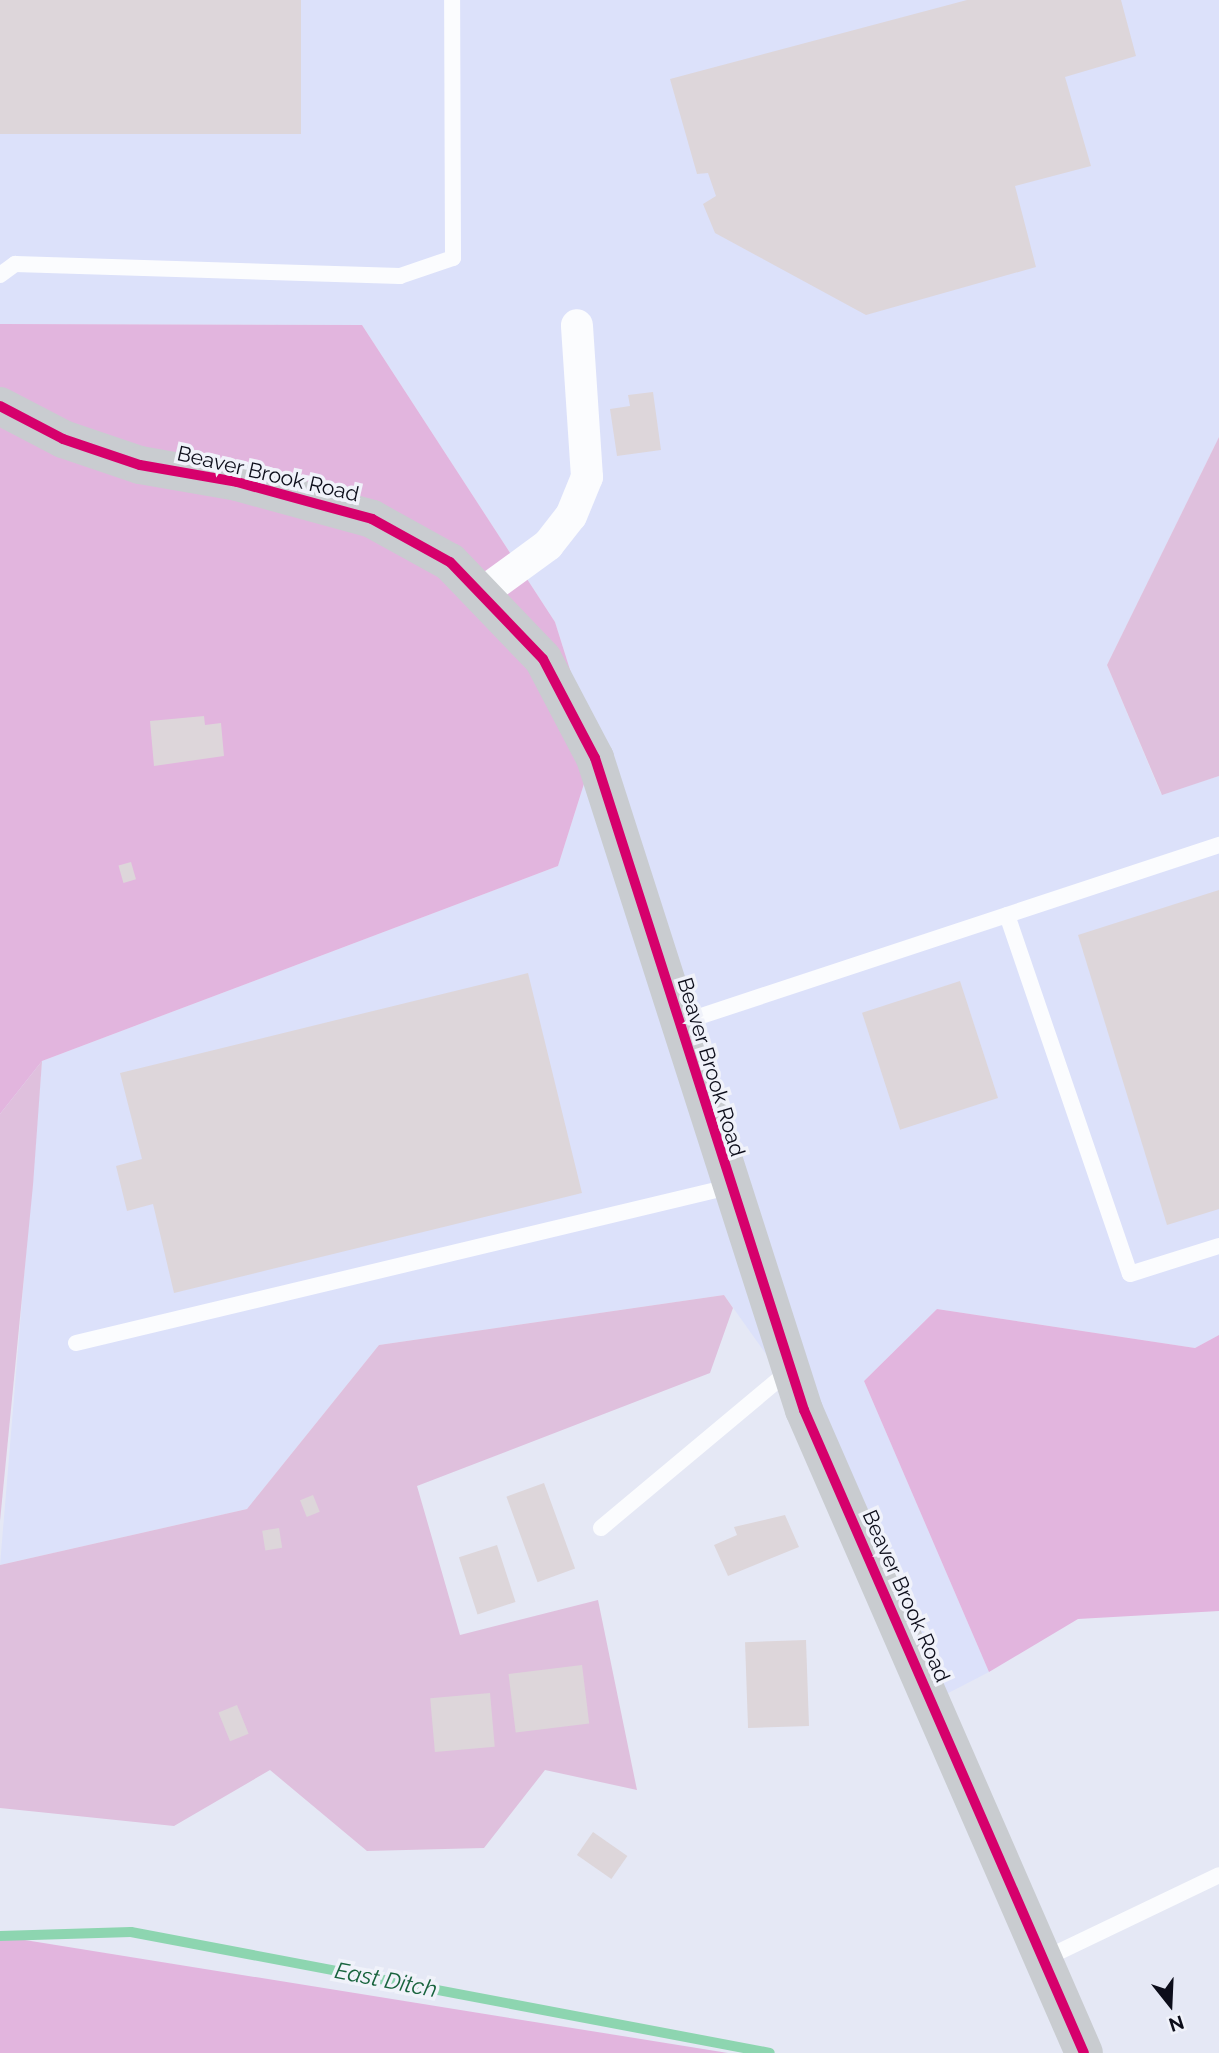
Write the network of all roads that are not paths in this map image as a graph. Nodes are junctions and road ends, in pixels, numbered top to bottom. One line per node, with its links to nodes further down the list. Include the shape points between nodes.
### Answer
1 (452, 0): 2 (lane, via 453,258 400,276 15,264)
2 (0, 275)
3 (577, 325): 5 (street, via 587,477 571,516 548,545)
4 (0, 406): 5 (street, Beaver Brook Road, via 62,439 140,465 237,482 372,519 450,562)
5 (485, 591): 8 (street, Beaver Brook Road, via 543,659 577,717)
6 (1219, 845): 7 (lane)
7 (1007, 915): 8 (lane); 10 (lane, via 1130,1274)
8 (678, 1024): 9 (street, Beaver Brook Road)
9 (729, 1187): 11 (lane); 12 (street, Beaver Brook Road)
10 (1219, 1246)
11 (76, 1343)
12 (790, 1370): 13 (lane); 15 (street, Beaver Brook Road)
13 (601, 1528)
14 (1219, 1875): 15 (lane)
15 (1044, 1959): 16 (street, Beaver Brook Road)
16 (1084, 2053)

